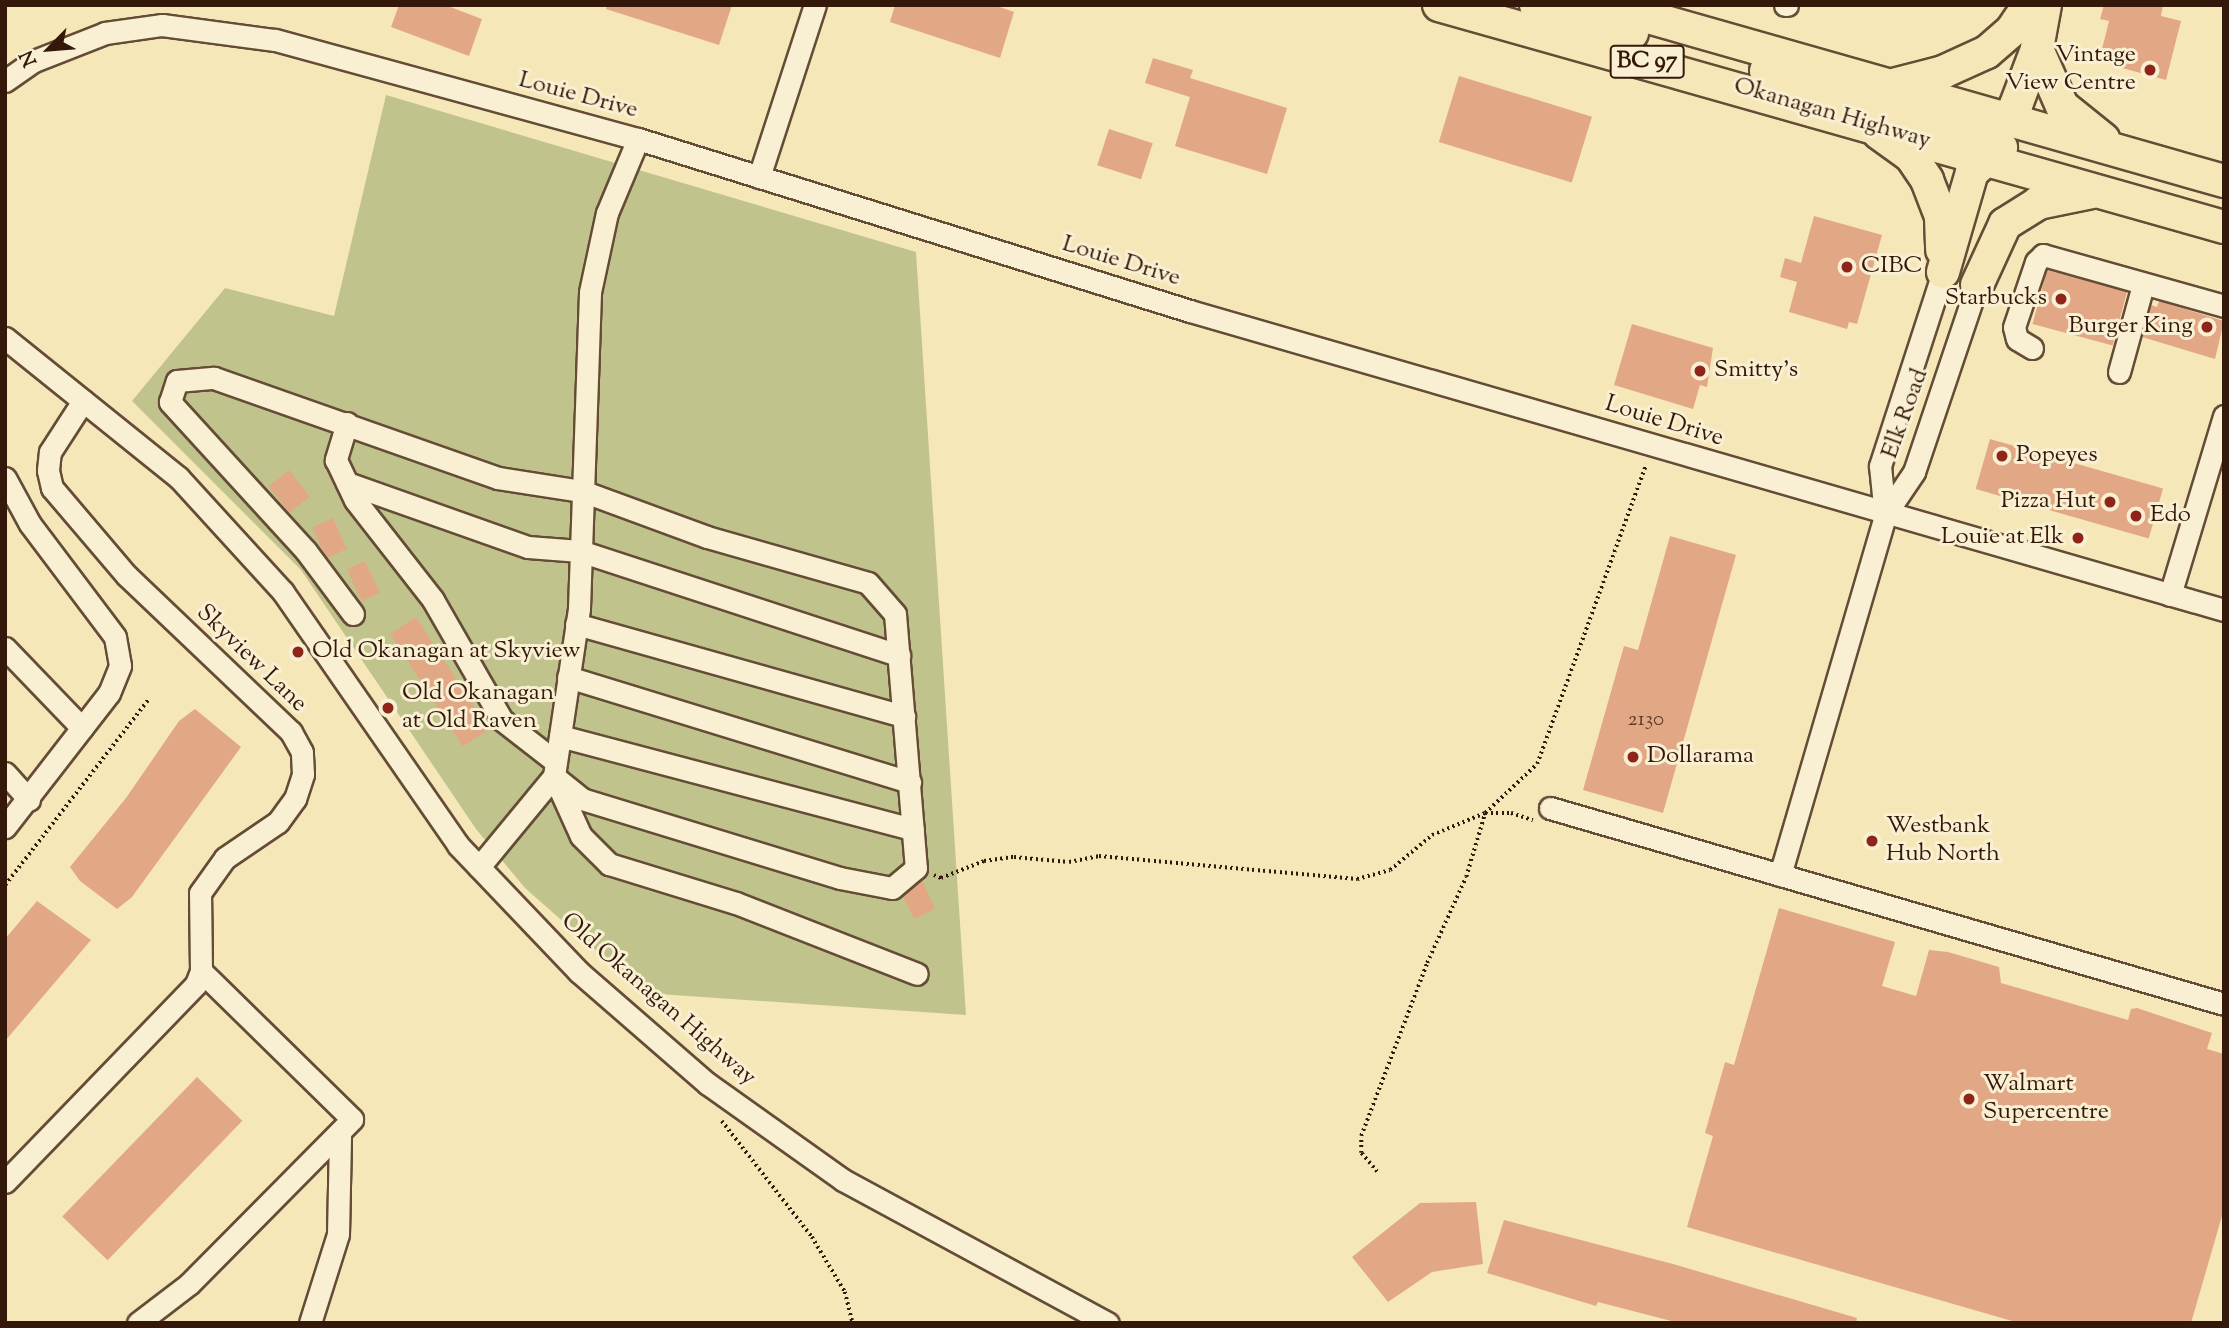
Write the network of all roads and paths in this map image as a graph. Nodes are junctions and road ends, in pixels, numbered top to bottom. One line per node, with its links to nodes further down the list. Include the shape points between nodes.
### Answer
1 (815, 5): 15 (street)
2 (1439, 5): 10 (highway, Okanagan Highway / BC 97)
3 (1536, 5): 11 (highway, via 1967,129 1982,130)
4 (1606, 5): 9 (highway, Okanagan Highway / BC 97)
5 (2029, 5): 9 (highway, via 2012,30 1987,52 1943,72)
6 (2045, 5): 7 (highway)
7 (2037, 50): 11 (highway); 13 (highway, via 2062,106)
8 (5, 81): 12 (street, Louie Drive, via 34,61 105,33 162,24 275,40)
9 (1895, 84): 11 (highway, Okanagan Highway / BC 97)
10 (1854, 119): 14 (highway, Okanagan Highway / BC 97); 20 (highway, via 1911,156 1927,180 1941,217)
11 (2009, 119): 13 (highway, Okanagan Highway / BC 97)
12 (638, 139): 15 (street, Louie Drive); 33 (street, via 607,213 590,292)
13 (2119, 150): 16 (highway, Okanagan Highway / BC 97)
14 (1984, 157): 17 (highway, Okanagan Highway / BC 97); 18 (highway, via 2004,146 2026,147); 20 (highway, via 1964,194)
15 (759, 177): 30 (street, Louie Drive, via 1190,311)
16 (2224, 181)
17 (2096, 190): 19 (highway, Okanagan Highway / BC 97); 21 (highway, via 2038,203 2005,224)
18 (2224, 207)
19 (2224, 227)
20 (1943, 272): 34 (street, Elk Road, via 1880,466)
21 (1977, 285): 34 (street, Elk Road, via 1914,472)
22 (2143, 285): 23 (street); 25 (street, via 2129,276 2043,255 2036,262 2014,327 2017,339); 26 (street)
23 (2224, 306)
24 (5, 338): 27 (street, Old Okanagan Highway)
25 (2032, 348)
26 (2119, 372)
27 (83, 401): 55 (street, Old Okanagan Highway, via 179,478 283,592 457,845); 59 (street, Skyview Lane, via 50,452 52,488 127,576 291,732 302,752 299,786 278,822 225,858 200,893)
28 (2224, 416): 36 (street)
29 (347, 423): 32 (street, via 336,460); 33 (street, via 498,478); 38 (street, via 214,378 177,381 170,402 306,551)
30 (1653, 445): 34 (street, Louie Drive); 51 (path, via 1537,764)
31 (5, 478): 45 (street, via 30,524 115,637 120,666 109,693)
32 (347, 483): 35 (street, via 528,547); 47 (street, via 355,500 433,600 502,720)
33 (582, 491): 35 (street); 41 (street, via 707,537 868,583 895,614)
34 (1885, 515): 36 (street, Louie Drive); 57 (street)
35 (580, 551): 39 (street); 41 (street)
36 (2170, 595): 37 (street, Louie Drive)
37 (2224, 610)
38 (353, 614)
39 (576, 624): 42 (street); 44 (street)
40 (5, 648): 45 (street)
41 (899, 655): 44 (street)
42 (568, 677): 46 (street); 49 (street)
43 (149, 699): 58 (path)
44 (904, 716): 49 (street)
45 (82, 728): 50 (street)
46 (560, 736): 47 (street); 54 (street)
47 (555, 769): 55 (street); 56 (street, via 582,799 840,878 892,888); 60 (street, via 581,836 609,864 736,903)
48 (5, 773): 50 (street)
49 (910, 782): 54 (street)
50 (29, 800): 53 (street)
51 (1485, 813): 52 (path); 56 (path, via 1432,835 1390,870 1357,879 1099,856 1069,862 984,861 941,878); 64 (path, via 1466,877 1427,963 1361,1136 1361,1153)
52 (1548, 815): 57 (street)
53 (5, 827)
54 (913, 829): 56 (street)
55 (479, 867): 69 (street, Old Okanagan Highway, via 579,972 708,1084 843,1180)
56 (916, 868)
57 (1780, 875): 61 (street)
58 (5, 885)
59 (201, 971): 63 (street, via 352,1119); 65 (street, via 196,984)
60 (917, 974)
61 (2224, 1004)
62 (717, 1115): 68 (path, via 812,1237 845,1293)
63 (340, 1135): 66 (street, via 189,1284); 67 (street, via 338,1234)
64 (1377, 1172)
65 (5, 1182)
66 (138, 1323)
67 (310, 1323)
68 (853, 1323)
69 (1108, 1323)

